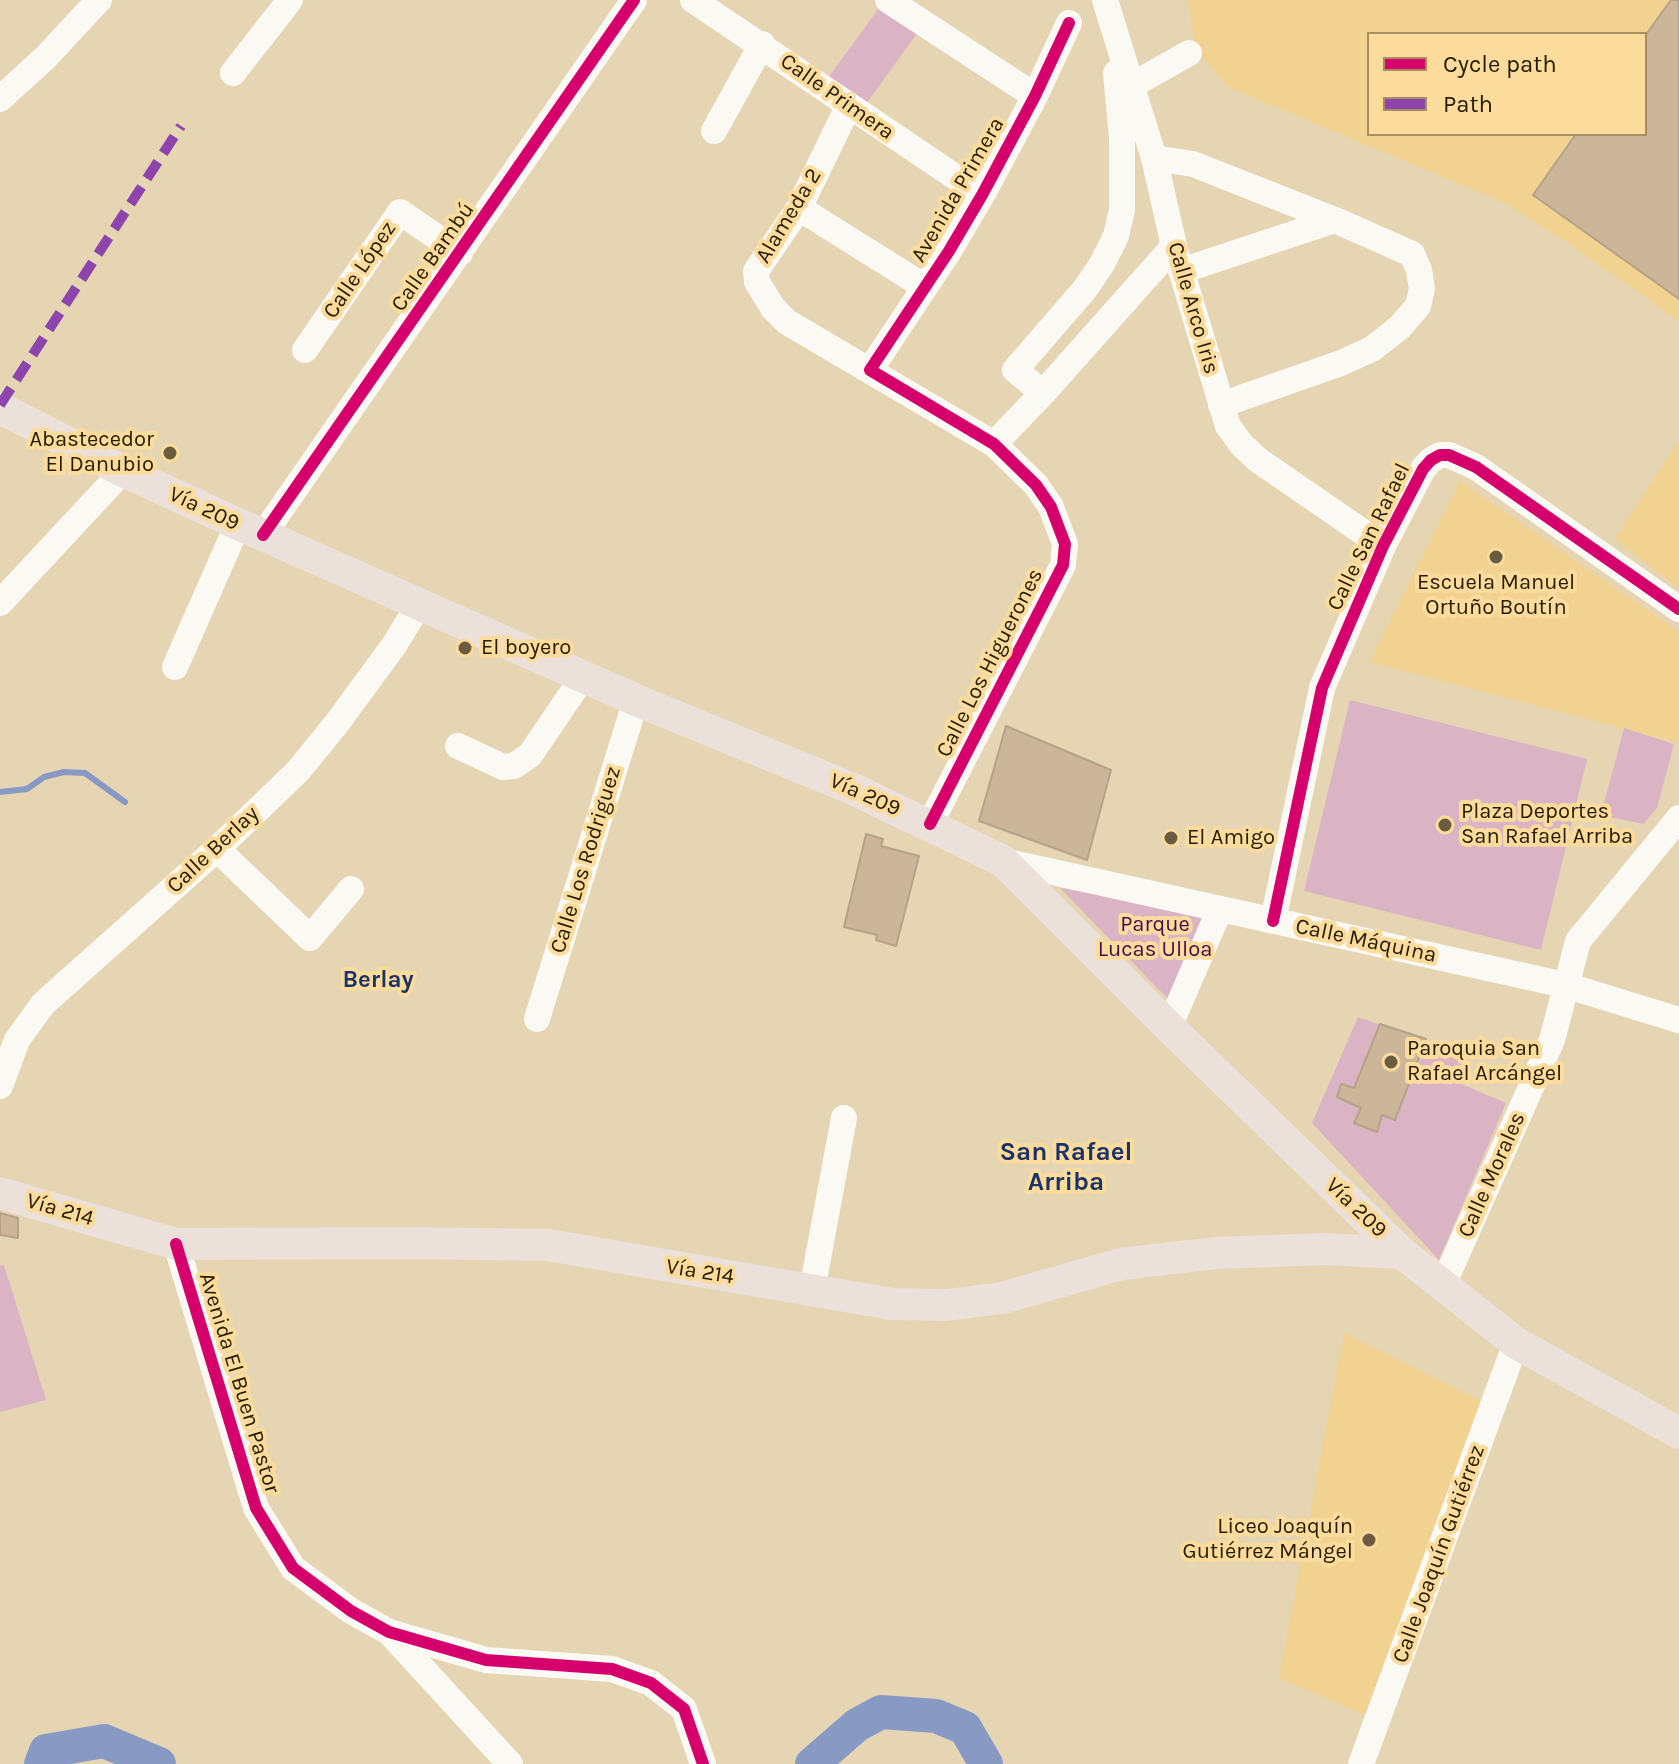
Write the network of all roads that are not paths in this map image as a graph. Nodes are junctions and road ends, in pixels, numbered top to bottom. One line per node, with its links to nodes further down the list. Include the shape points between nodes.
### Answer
1 (99, 0): 13 (street)
2 (290, 0): 10 (street)
3 (634, 0): 20 (street, Calle Bambú)
4 (693, 0): 8 (street, Calle Primera)
5 (894, 2): 12 (street)
6 (1107, 7): 11 (street, Calle Arco Iris); 25 (street, via 1122,138 1122,210 1102,264 1015,370)
7 (1069, 23): 12 (street, Avenida Primera)
8 (762, 44): 14 (street, Calle Primera); 15 (street)
9 (1189, 53): 11 (street)
10 (233, 73)
11 (1131, 86): 16 (street, Calle Arco Iris)
12 (1035, 96): 17 (street, Avenida Primera)
13 (0, 99)
14 (848, 107): 17 (street, Calle Primera); 18 (street, Alameda 2)
15 (714, 131)
16 (1154, 158): 19 (street, via 1193,164); 21 (street, Calle Arco Iris)
17 (982, 195): 22 (street, Avenida Primera)
18 (799, 208): 22 (street); 24 (street, Alameda 2, via 756,271 757,282 787,322)
19 (1335, 220): 21 (street); 26 (street, via 1412,254 1422,289 1418,306 1372,349)
20 (460, 253): 23 (street, Calle López, via 400,212); 30 (street, Calle Bambú)
21 (1178, 258): 25 (street); 26 (street, Calle Arco Iris)
22 (925, 287): 24 (street, Avenida Primera)
23 (305, 350)
24 (870, 370): 28 (street, Calle Los Higuerones)
25 (1043, 393): 28 (street)
26 (1221, 405): 31 (street, Calle Arco Iris, via 1228,426 1258,460)
27 (0, 408): 29 (main road, Vía 209)
28 (994, 444): 40 (street, Calle Los Higuerones, via 1051,507 1065,544 1063,565)
29 (123, 471): 30 (main road, Vía 209); 32 (street)
30 (250, 530): 33 (main road, Vía 209); 35 (street, Calle Bambú)
31 (1383, 546): 34 (street, Calle San Rafael, via 1431,460 1457,457); 45 (street, Calle San Rafael, via 1322,688)
32 (0, 603)
33 (419, 604): 36 (main road, Vía 209); 41 (street, Calle Berlay, via 395,644 298,771)
34 (1679, 609)
35 (175, 667)
36 (583, 677): 37 (main road, Vía 209); 38 (street, via 530,755 514,766 503,767)
37 (636, 700): 40 (main road, Vía 209); 47 (street, Calle Los Rodriguez)
38 (458, 746)
39 (1679, 818): 46 (street, Calle Morales, via 1578,941)
40 (930, 824): 42 (main road, Vía 209)
41 (217, 849): 43 (street, via 310,938); 50 (street, Calle Berlay)
42 (1003, 861): 44 (street, Calle Máquina); 49 (main road, Vía 209)
43 (351, 889)
44 (1220, 909): 45 (street, Calle Máquina); 49 (street)
45 (1273, 921): 46 (street, Calle Máquina)
46 (1565, 985): 48 (street, Calle Máquina); 58 (street, Calle Morales, via 1552,1040)
47 (537, 1019)
48 (1679, 1020)
49 (1169, 1027): 53 (main road, Vía 209)
50 (8, 1034): 51 (street, Calle Berlay)
51 (0, 1086)
52 (844, 1118): 59 (street)
53 (1337, 1190): 56 (main road, via 1338,1227); 57 (main road, Vía 209)
54 (0, 1193): 55 (main road, Vía 214)
55 (176, 1244): 59 (main road, Vía 214, via 548,1245); 62 (street, Avenida El Buen Pastor, via 256,1508 293,1568)
56 (1325, 1249): 57 (main road, Vía 214); 59 (main road, Vía 214, via 1216,1253 1121,1264 1002,1298 947,1305 892,1304)
57 (1402, 1253): 58 (main road, Vía 209)
58 (1443, 1285): 60 (main road, Vía 209)
59 (812, 1290)
60 (1516, 1343): 61 (main road, Vía 209); 65 (street, Calle Joaquín Gutiérrez)
61 (1679, 1433)
62 (389, 1632): 63 (street); 64 (street, Avenida El Buen Pastor, via 486,1660 612,1669 651,1683 684,1709)
63 (510, 1764)
64 (703, 1764)
65 (1361, 1764)

